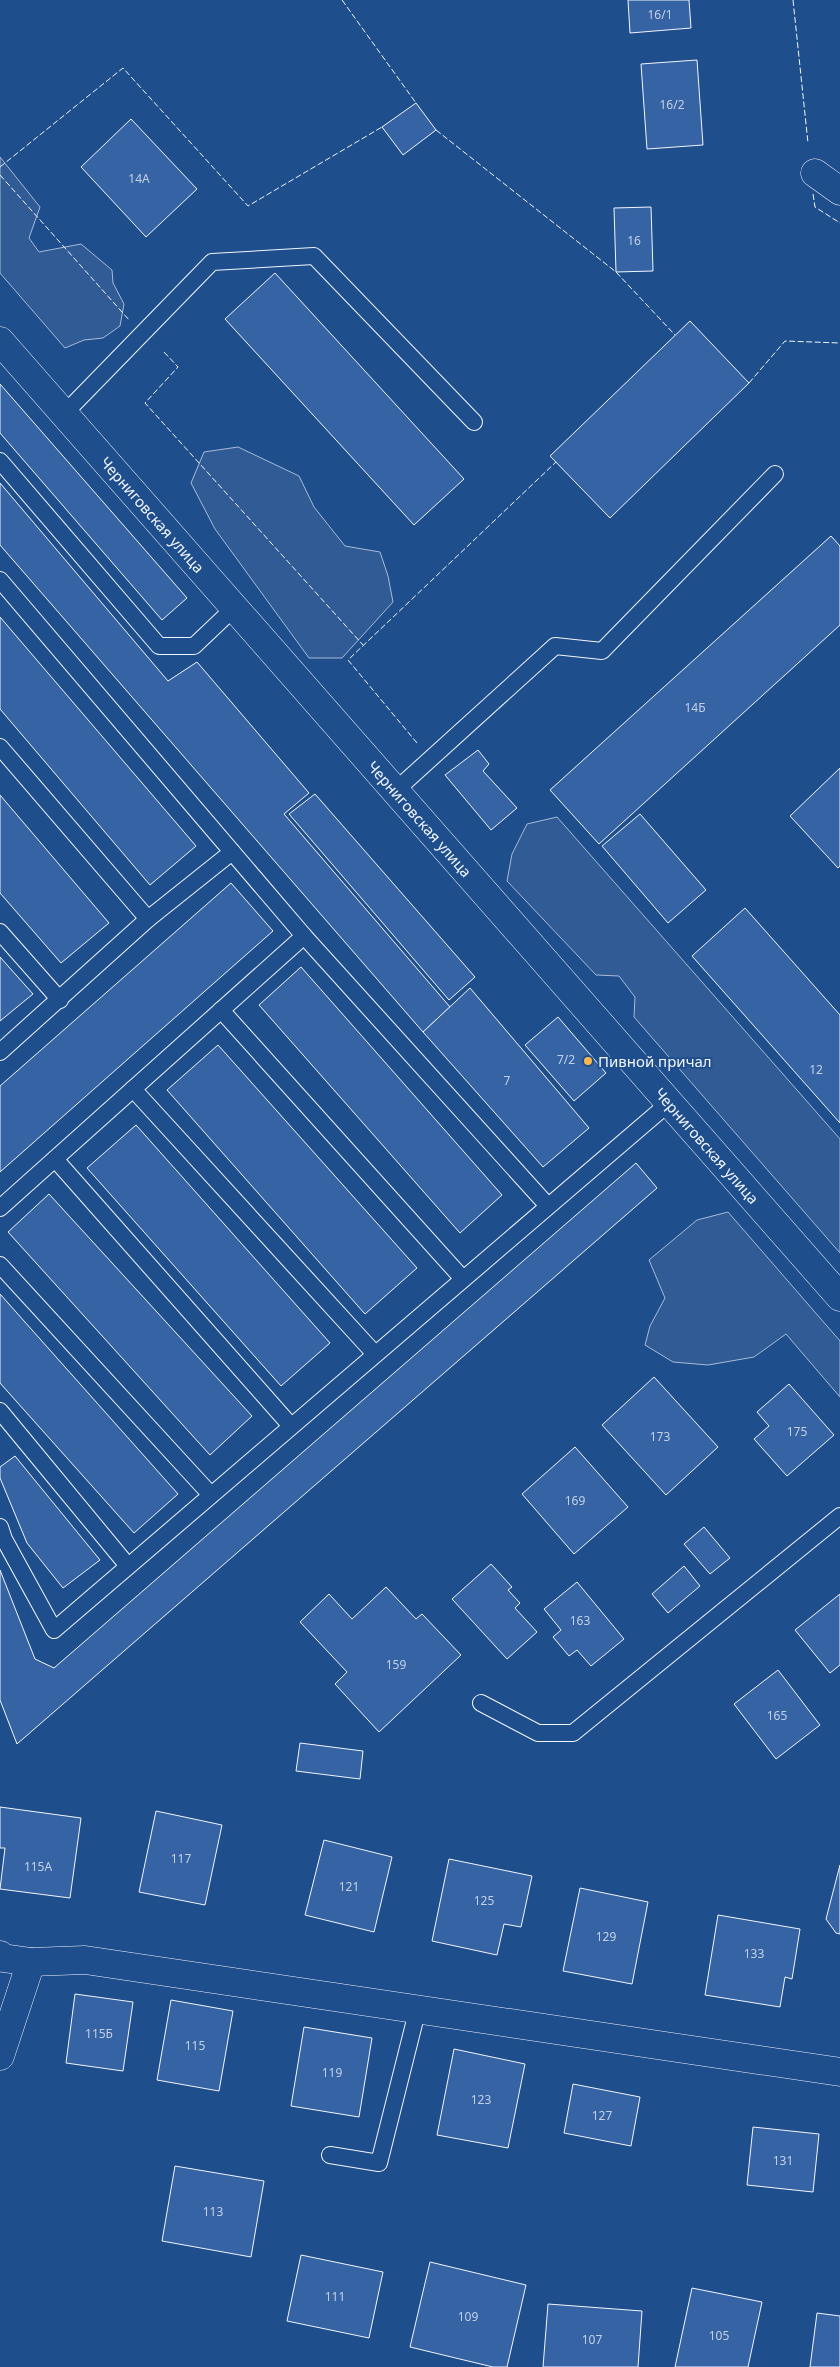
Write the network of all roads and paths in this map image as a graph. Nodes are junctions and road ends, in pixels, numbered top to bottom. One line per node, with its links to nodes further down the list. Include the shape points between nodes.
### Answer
1 (815, 173): 2 (street)
2 (840, 191)
3 (0, 341): 4 (street, Черниговская улица)
4 (64, 414): 5 (lane, via 212,262 314,256); 9 (street, Черниговская улица)
5 (474, 422)
6 (0, 461): 9 (lane, via 159,646 194,646)
7 (775, 474): 11 (lane, via 602,651 555,646)
8 (0, 580): 12 (lane)
9 (234, 608): 11 (street, Черниговская улица)
10 (0, 747): 13 (lane)
11 (395, 791): 20 (street, Черниговская улица)
12 (232, 852): 13 (lane); 15 (lane)
13 (148, 920): 16 (lane)
14 (0, 932): 16 (lane)
15 (304, 936): 17 (lane); 22 (lane)
16 (60, 1000): 18 (lane)
17 (221, 1010): 19 (lane); 25 (lane)
18 (0, 1052)
19 (133, 1089): 21 (lane); 27 (lane)
20 (670, 1103): 22 (lane); 26 (street, Черниговская улица)
21 (55, 1160): 23 (lane); 29 (lane)
22 (548, 1206): 25 (lane)
23 (0, 1208)
24 (0, 1265): 30 (lane)
25 (463, 1279): 27 (lane)
26 (840, 1297)
27 (375, 1354): 29 (lane)
28 (0, 1411): 33 (lane)
29 (291, 1426): 30 (lane)
30 (211, 1495): 33 (lane)
31 (840, 1516): 34 (lane, via 573,1733 538,1733)
32 (0, 1527): 33 (lane, via 54,1630)
33 (128, 1566)
34 (481, 1703)
35 (0, 1955): 36 (street)
36 (31, 1962): 37 (street, via 85,1960); 38 (street)
37 (418, 2008): 39 (street); 40 (lane, via 379,2163)
38 (0, 2056)
39 (840, 2072)
40 (330, 2155)

